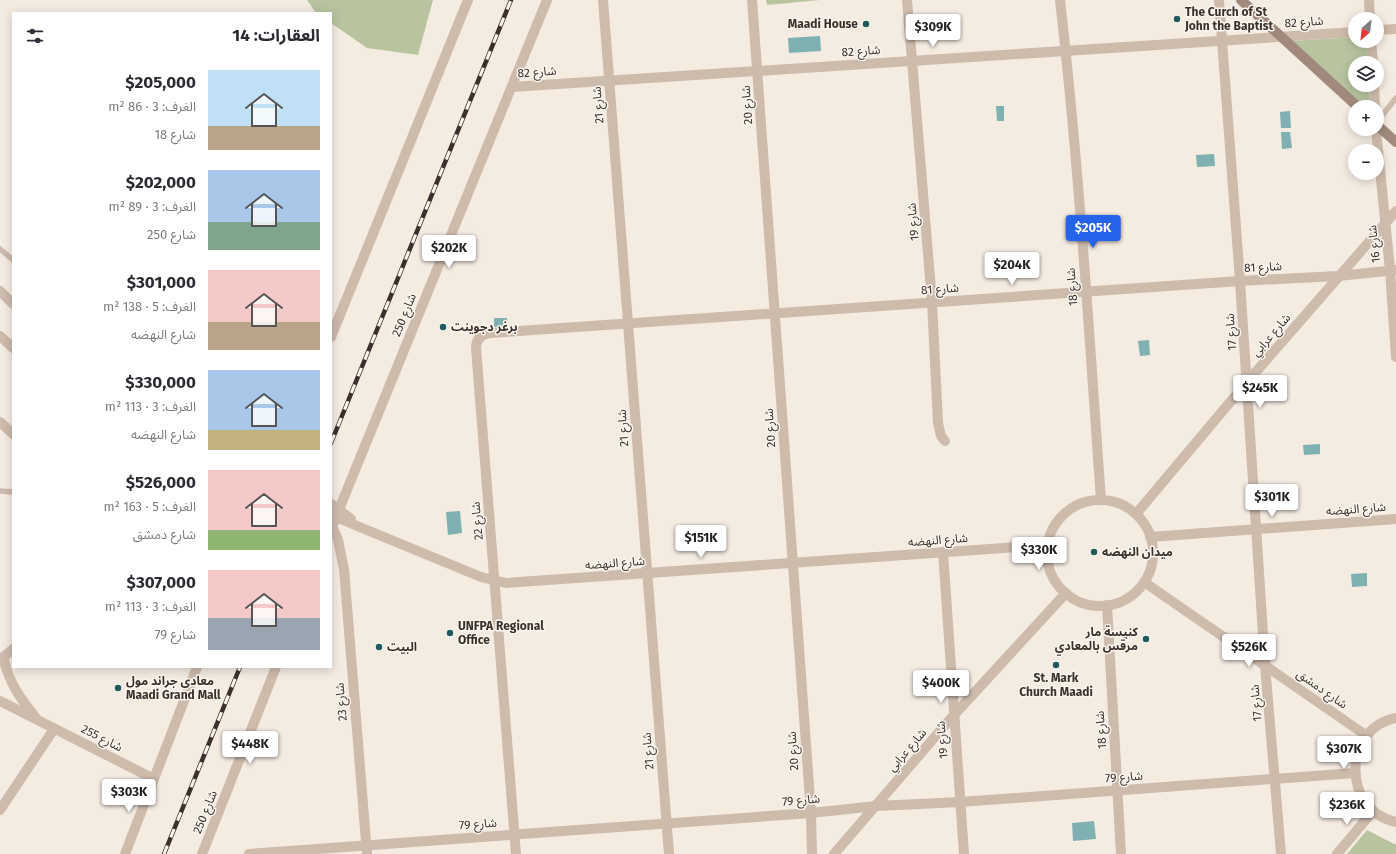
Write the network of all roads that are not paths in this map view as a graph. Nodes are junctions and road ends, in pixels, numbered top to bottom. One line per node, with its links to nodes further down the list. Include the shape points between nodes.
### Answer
1 (468, 0): 40 (street)
2 (547, 0): 20 (street, شارع 250)
3 (603, 0): 19 (street, شارع 21)
4 (752, 0): 18 (street, شارع 20)
5 (907, 0): 17 (street, شارع 19)
6 (1060, 0): 16 (street, شارع 18)
7 (1219, 0): 15 (street, شارع 17)
8 (1241, 0): 14 (main road)
9 (1368, 0): 10 (street)
10 (1369, 12)
11 (1396, 29): 12 (street)
12 (1384, 30)
13 (1348, 32): 14 (street, شارع 82)
14 (1282, 36): 15 (street, شارع 82); 22 (main road)
15 (1222, 40): 16 (street, شارع 82); 33 (street, شارع 17)
16 (1066, 50): 17 (street, شارع 82); 35 (street, شارع 18)
17 (912, 61): 18 (street, شارع 82); 36 (street, شارع 19)
18 (758, 71): 19 (street, شارع 82); 38 (street, شارع 20)
19 (610, 81): 20 (street, شارع 82); 39 (street, شارع 21)
20 (512, 87): 52 (street, شارع 250)
21 (1396, 98): 23 (lane)
22 (1351, 100)
23 (1384, 114)
24 (1384, 131): 26 (main road)
25 (1377, 136): 28 (street, شارع 16)
26 (1396, 142)
27 (1396, 211): 28 (street, شارع عرابي)
28 (1385, 223): 31 (street, شارع 16); 32 (street, شارع عرابي)
29 (0, 249): 30 (lane)
30 (12, 259)
31 (1393, 270): 32 (street, شارع 81); 43 (street, شارع 16)
32 (1338, 276): 33 (street, شارع 81); 44 (street, شارع عرابي)
33 (1240, 281): 35 (street, شارع 81); 44 (street, شارع 17)
34 (0, 291): 37 (street)
35 (1086, 292): 36 (street, شارع 81); 50 (street, شارع 18)
36 (932, 302): 38 (street, شارع 81); 47 (street, شارع 19, via 938,430)
37 (12, 303)
38 (776, 313): 39 (street, شارع 81); 58 (street, شارع 20)
39 (629, 323): 59 (street, شارع 21); 60 (street, شارع 22, via 486,333 479,337 476,348)
40 (332, 335)
41 (0, 336): 42 (street)
42 (12, 347)
43 (1396, 357)
44 (1247, 382): 51 (street, شارع عرابي); 54 (street, شارع 17)
45 (0, 422): 46 (street)
46 (12, 433)
47 (945, 441)
48 (0, 491): 49 (lane)
49 (12, 492)
50 (1101, 500): 51 (street, via 1113,502); 56 (street, via 1086,502 1072,508 1060,518 1052,530)
51 (1136, 514): 55 (street)
52 (333, 516): 60 (street, شارع النهضه, via 481,577); 87 (street, شارع 23, via 344,569)
53 (1396, 519): 54 (street, شارع النهضه)
54 (1257, 530): 55 (street, شارع النهضه); 66 (street, شارع 17)
55 (1150, 537): 61 (street, via 1151,567)
56 (1047, 545): 57 (street, شارع النهضه); 62 (street, via 1048,563 1054,580)
57 (942, 552): 58 (street, شارع النهضه); 70 (street, شارع 19)
58 (792, 563): 59 (street, شارع النهضه); 83 (street, شارع 20)
59 (647, 574): 60 (street, شارع النهضه, via 520,582); 85 (street, شارع 21)
60 (494, 580): 86 (street, شارع 22)
61 (1144, 582): 63 (street, via 1134,593 1121,601); 66 (street, شارع دمشق)
62 (1066, 594): 63 (street, via 1092,605); 70 (street, شارع عرابي)
63 (1107, 605): 78 (street, شارع 18)
64 (12, 650): 65 (street)
65 (1, 658): 72 (street, شارع 255, via 15,690)
66 (1265, 665): 74 (street, شارع دمشق); 77 (street, شارع 17)
67 (197, 668): 76 (street)
68 (276, 668): 89 (street, شارع 250)
69 (0, 701): 72 (street, شارع 255)
70 (953, 716): 79 (street, شارع 19); 80 (street, شارع عرابي)
71 (1396, 718): 74 (street, via 1378,725)
72 (38, 721): 73 (street, شارع 255)
73 (54, 729): 76 (street, شارع 255); 81 (street)
74 (1367, 736): 75 (street, via 1357,753)
75 (1355, 773): 77 (street, شارع 79); 82 (street, via 1357,787)
76 (154, 779): 88 (street)
77 (1275, 779): 78 (street, شارع 79); 97 (street, شارع 17)
78 (1118, 790): 79 (street, شارع 79); 96 (street, شارع 18)
79 (960, 802): 80 (street, شارع 79); 95 (street, شارع 19)
80 (876, 806): 83 (street, شارع 79); 94 (street, شارع عرابي)
81 (0, 810)
82 (1373, 811): 84 (street, via 1389,821); 98 (street)
83 (811, 813): 85 (street, شارع 79); 93 (street, شارع 20)
84 (1396, 822)
85 (666, 823): 86 (street, شارع 79); 92 (street, شارع 21)
86 (514, 834): 87 (street, شارع 79); 91 (street, شارع 22)
87 (366, 850): 90 (street, شارع 79)
88 (125, 854)
89 (202, 854)
90 (249, 854)
91 (516, 854)
92 (669, 854)
93 (812, 854)
94 (834, 854)
95 (964, 854)
96 (1121, 854)
97 (1281, 854)
98 (1337, 854)

